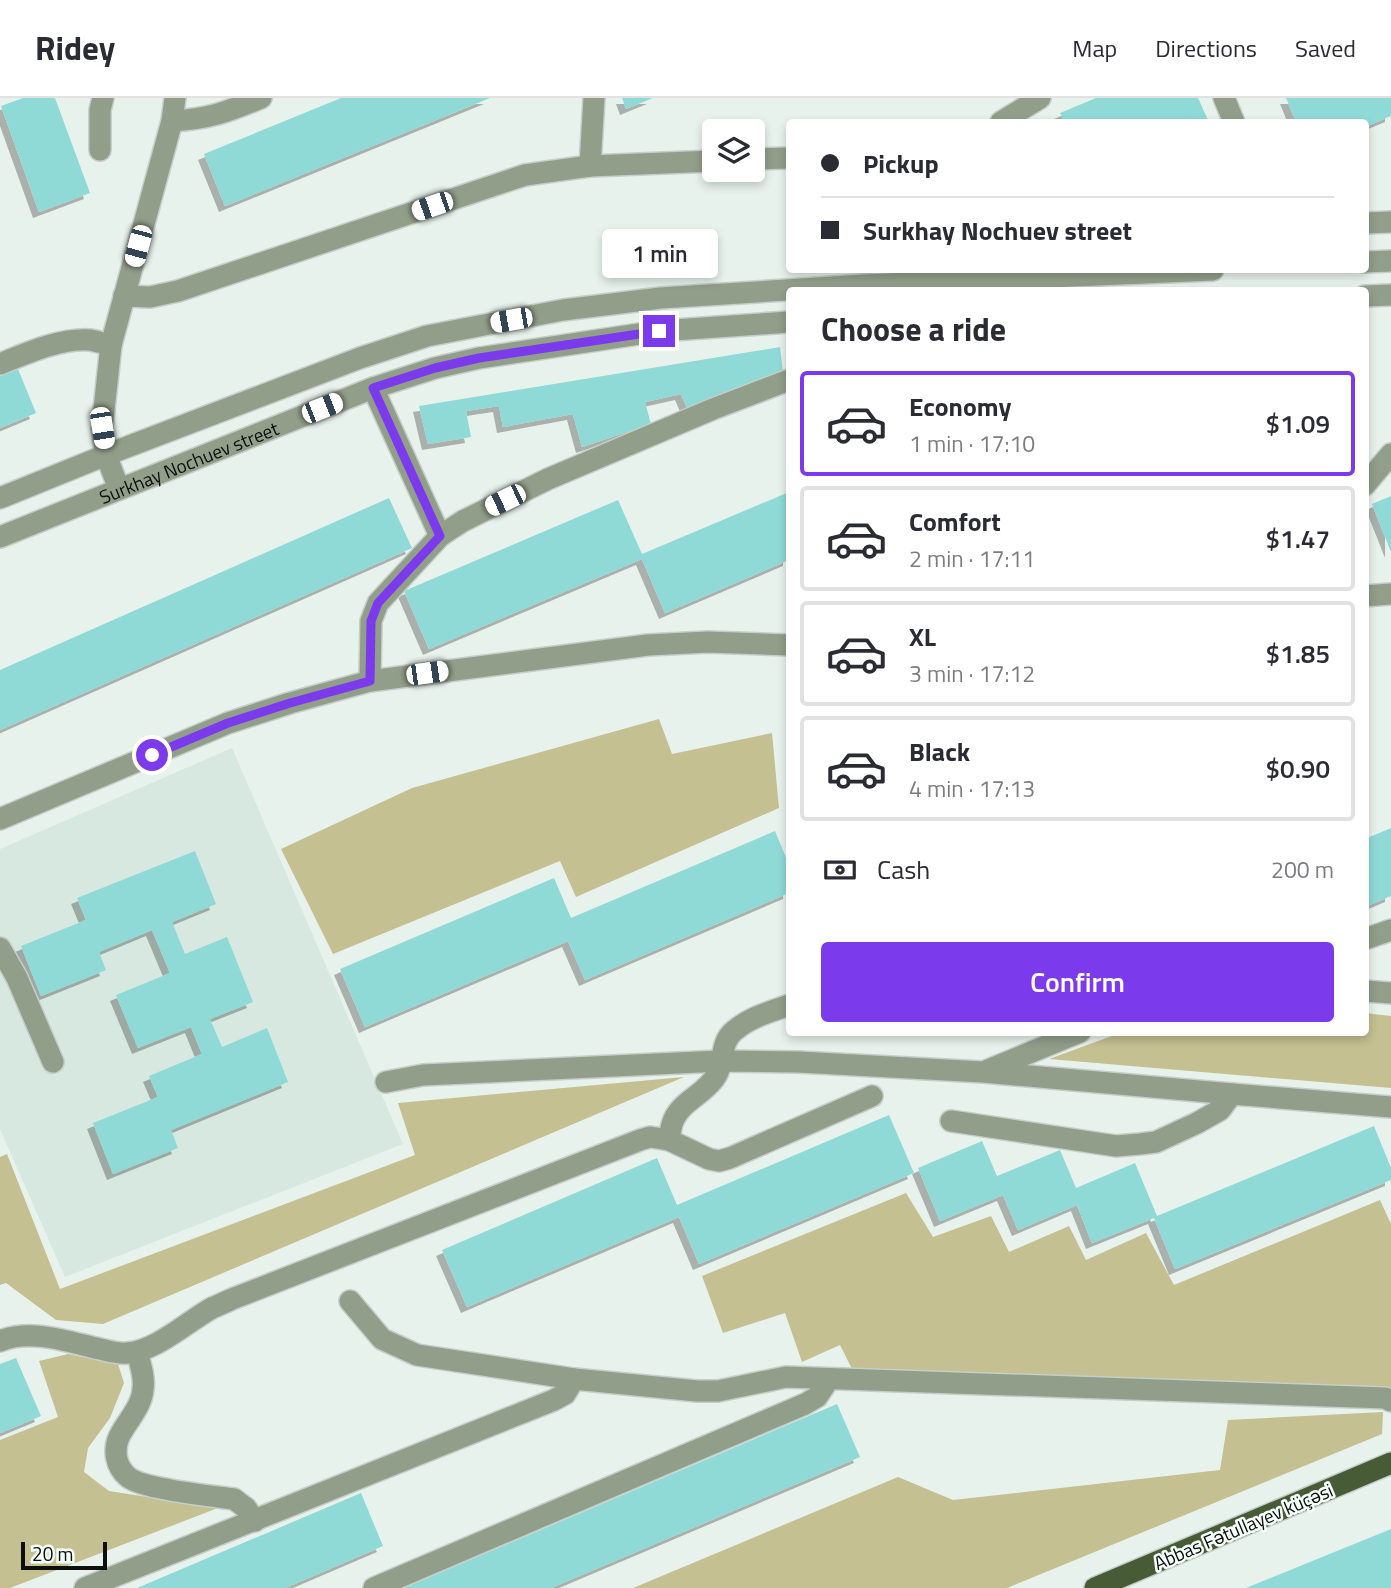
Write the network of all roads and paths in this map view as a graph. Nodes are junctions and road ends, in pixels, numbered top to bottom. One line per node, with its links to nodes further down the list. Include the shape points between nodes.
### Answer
1 (103, 98): 10 (street)
2 (175, 98): 9 (street)
3 (261, 98): 9 (street, via 220,115)
4 (594, 98): 14 (street)
5 (1040, 98): 7 (street)
6 (1224, 98): 8 (street)
7 (1006, 119)
8 (1233, 119)
9 (172, 121): 23 (street)
10 (100, 150)
11 (786, 158): 12 (street)
12 (765, 159)
13 (702, 161): 14 (street)
14 (590, 166): 23 (street, via 526,175 178,291)
15 (1391, 222): 16 (street)
16 (1369, 223)
17 (1391, 261): 18 (street)
18 (1369, 262)
19 (1155, 273): 20 (street, Surkhay Nochuev street)
20 (883, 287)
21 (786, 292): 31 (street, Surkhay Nochuev street, via 563,310 427,336)
22 (1391, 295): 24 (street)
23 (124, 296): 26 (street)
24 (1369, 296)
25 (786, 322): 29 (street, Surkhay Nochuev street, via 659,331 479,358)
26 (111, 345): 27 (street, via 73,342); 31 (street, via 102,428)
27 (0, 364)
28 (786, 381): 35 (street, via 548,479)
29 (373, 388): 33 (street, Surkhay Nochuev street); 35 (street)
30 (1391, 454): 32 (street)
31 (106, 455): 33 (street); 34 (street, Surkhay Nochuev street)
32 (1369, 480)
33 (119, 489): 36 (street, Surkhay Nochuev street)
34 (0, 498)
35 (440, 536): 40 (street, via 378,603 371,621)
36 (0, 537)
37 (1391, 594): 38 (street)
38 (1369, 596)
39 (786, 645): 40 (street, via 648,645)
40 (370, 681): 41 (street, via 228,723)
41 (0, 820)
42 (1391, 930): 43 (street)
43 (1369, 938)
44 (0, 948): 50 (street)
45 (1369, 990): 46 (street)
46 (1391, 993)
47 (786, 1006): 49 (street, via 733,1032)
48 (1070, 1036): 51 (street)
49 (720, 1061): 51 (street); 52 (street, via 437,1074); 57 (street, via 718,1074 704,1091 681,1108)
50 (53, 1062)
51 (983, 1072): 53 (street)
52 (386, 1082)
53 (1232, 1094): 55 (street); 56 (street, via 1220,1110 1197,1124 1140,1144 1116,1146)
54 (872, 1096): 57 (street, via 719,1161)
55 (1391, 1107)
56 (951, 1121)
57 (669, 1140): 60 (street, via 640,1140 232,1299)
58 (350, 1301): 61 (street, via 382,1339 416,1355)
59 (0, 1341): 60 (street, via 26,1336)
60 (138, 1352): 65 (street, via 144,1388 118,1439 115,1455 120,1466 142,1484 234,1499)
61 (574, 1379): 62 (street, via 718,1391 786,1377); 65 (street, via 565,1394 554,1400)
62 (829, 1379): 63 (street); 67 (street, via 817,1397 805,1404)
63 (1391, 1401)
64 (1391, 1463): 68 (main road, Abbas Fətullayev küçəsi)
65 (255, 1521): 66 (street)
66 (85, 1588)
67 (374, 1588)
68 (1095, 1588)

